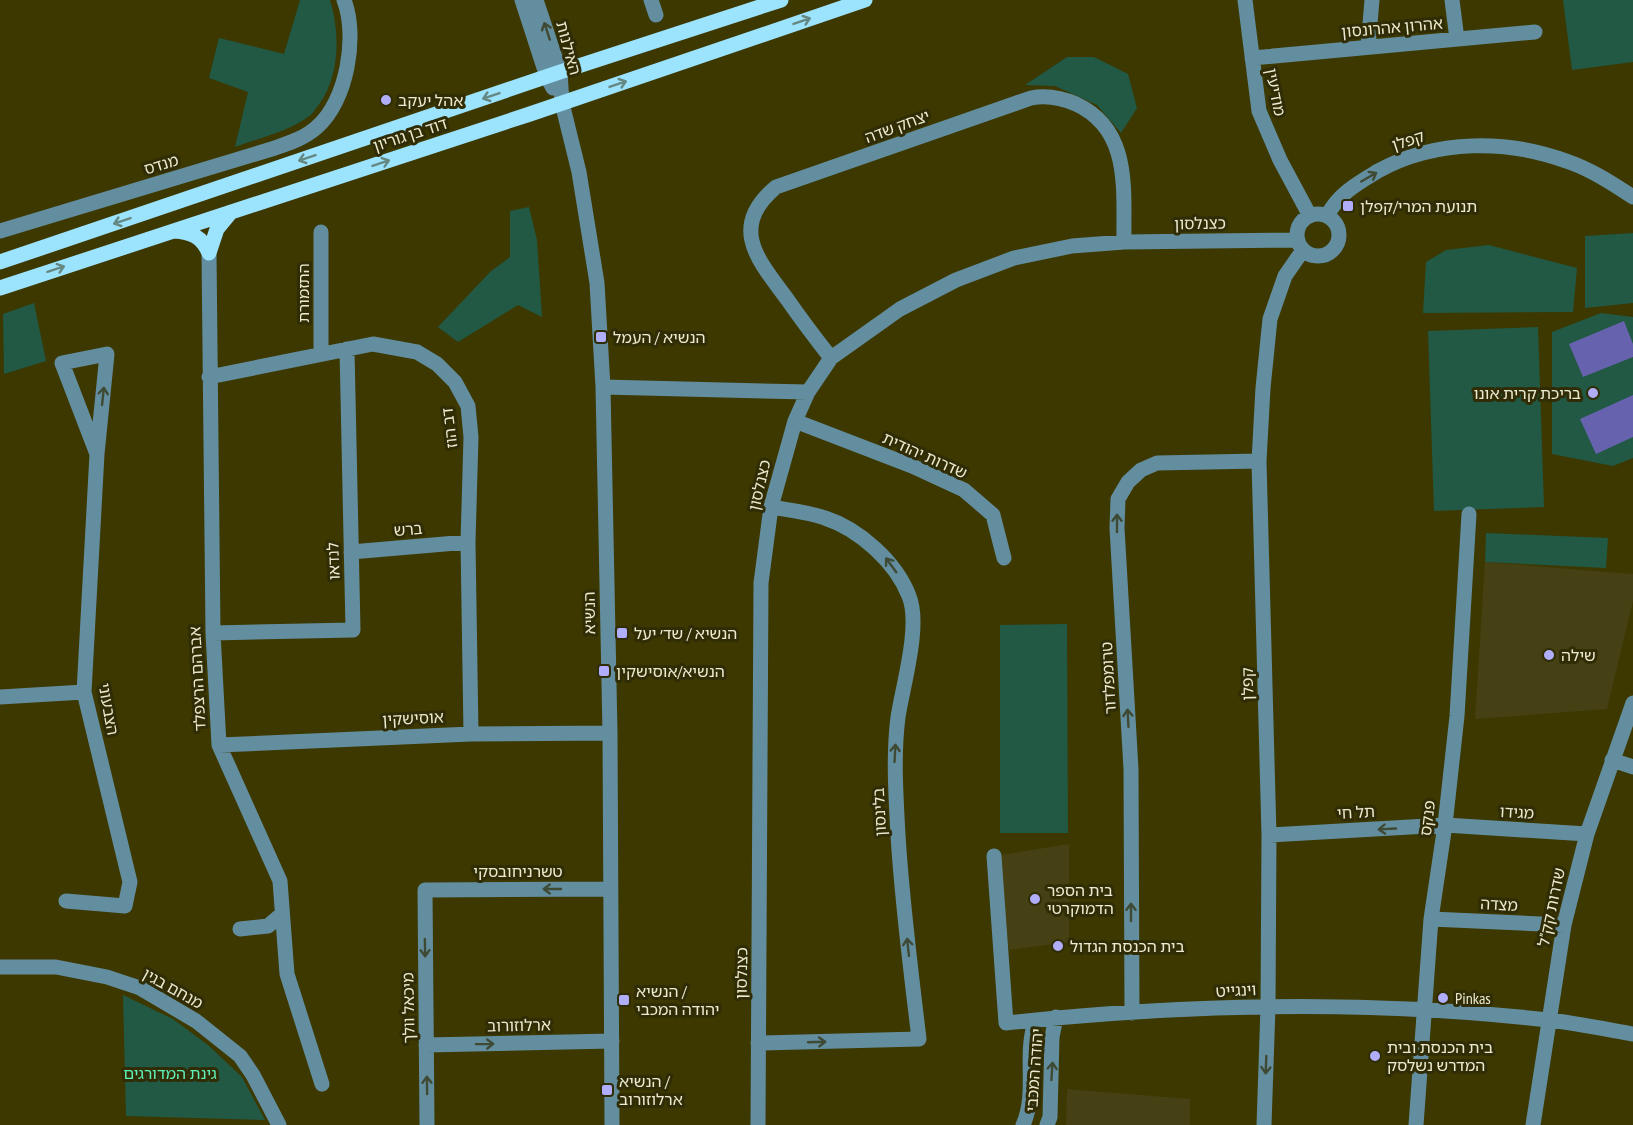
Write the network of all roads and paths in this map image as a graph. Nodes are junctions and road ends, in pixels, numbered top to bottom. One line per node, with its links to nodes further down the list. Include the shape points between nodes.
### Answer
1 (344, 0): 21 (street, מנדס, via 351,37 348,61 337,99 316,128 275,148)
2 (522, 0): 15 (street, האילנות)
3 (536, 0): 15 (street, האילנות, one-way to 3)
4 (651, 0): 10 (street)
5 (781, 0): 15 (main road, דוד בן גוריון)
6 (865, 0): 16 (main road, דוד בן גוריון, one-way to 6)
7 (1245, 0): 14 (street, מודיעין)
8 (1372, 0): 13 (street)
9 (1452, 0): 12 (street)
10 (656, 15)
11 (1535, 32): 12 (street, אהרון אהרונסון)
12 (1457, 39): 13 (street, אהרון אהרונסון)
13 (1368, 47): 14 (street, אהרון אהרונסון)
14 (1252, 58): 19 (street, מודיעין, via 1259,111)
15 (553, 74): 16 (street, האילנות); 27 (main road, דוד בן גוריון, one-way to 27)
16 (562, 103): 18 (main road, דוד בן גוריון, one-way to 16); 33 (street, הנשיא, via 579,172 597,283)
17 (1633, 197): 20 (street, קפלן, one-way to 17, via 1334,204 1354,186 1385,167 1441,149 1480,146 1519,149 1568,161)
18 (231, 212): 22 (main road, דוד בן גוריון); 26 (main road, via 217,229)
19 (1310, 216): 20 (street); 25 (street, via 1298,228)
20 (1328, 216): 25 (street, via 1339,231 1334,250 1318,257)
21 (0, 231)
22 (174, 231): 26 (main road, via 198,237); 28 (main road, דוד בן גוריון, one-way to 22)
23 (321, 232): 30 (street, התזמורת)
24 (1124, 242): 25 (street, כצנלסון); 31 (street, כצנלסון, via 1072,246 1014,258 956,280 900,309); 31 (street, יצחק שדה, via 1118,148 1104,124 1080,106 1062,99 1031,98 776,187 759,204 753,217 750,232 757,258)
25 (1301, 245): 37 (street, קפלן, via 1270,319)
26 (209, 254): 32 (street, אברהם הרצפלד)
27 (0, 262)
28 (0, 288)
29 (347, 350): 30 (street, דב הוז); 40 (street, דב הוז, via 373,344 417,352 455,382 468,406 471,437); 41 (street, לנדאו)
30 (321, 354): 32 (street, דב הוז)
31 (831, 358): 34 (street, כצנלסון)
32 (209, 377): 43 (street, אברהם הרצפלד)
33 (603, 387): 34 (street); 47 (street, הנשיא)
34 (808, 392): 35 (street, כצנלסון)
35 (795, 421): 38 (street, כצנלסון); 42 (street, שדרות יהודית, via 964,490 993,515)
36 (97, 454): 36 (street, הצבעוני, one-way to 36, via 101,407 107,354 62,363); 44 (street, הצבעוני)
37 (1259, 461): 54 (street, קפלן); 66 (street, טרומפלדור, one-way to 37, via 1131,769 1118,499 1128,482 1157,463)
38 (771, 507): 72 (street, כצנלסון, via 761,583); 72 (street, בלינסון, one-way to 38, via 919,1039 902,887 894,756 912,638 910,597 883,554 859,537 825,518)
39 (1469, 514): 52 (street, פנקס, via 1457,716)
40 (468, 542): 41 (street, ברש); 48 (street, דב הוז)
41 (351, 552): 43 (street, לנדאו, via 353,630)
42 (1004, 558)
43 (213, 633): 49 (street, אברהם הרצפלד)
44 (84, 692): 45 (street); 58 (street, הצבעוני, via 130,882 125,906)
45 (0, 697)
46 (1633, 703): 50 (street, שדרות קק"ל)
47 (610, 733): 48 (street, אוסישקין); 56 (street, הנשיא)
48 (471, 734): 49 (street, אוסישקין)
49 (219, 745): 59 (street, אברהם הרצפלד, via 280,881)
50 (1611, 760): 51 (street); 53 (street, שדרות קק"ל)
51 (1633, 767)
52 (1445, 825): 53 (street, מגידו); 54 (street, תל חי, one-way to 54); 60 (street, פנקס)
53 (1587, 834): 61 (street, שדרות קק"ל)
54 (1269, 835): 64 (street, קפלן)
55 (994, 856): 68 (street, וינגייט, via 1006,1023)
56 (611, 889): 57 (street, טשרניחובסקי, one-way to 57); 71 (street, הנשיא)
57 (425, 890): 73 (street, מיכאל וולך, one-way to 73)
58 (66, 901)
59 (282, 914): 62 (street, via 268,926); 74 (street, אברהם הרצפלד, via 287,974)
60 (1431, 919): 61 (street, מצדה); 65 (street, פנקס)
61 (1564, 925): 69 (street, שדרות קק"ל)
62 (240, 929)
63 (0, 967): 75 (street, מנחם בגין, via 56,967 107,977 149,993 196,1021 240,1056)
64 (1268, 1007): 65 (street, וינגייט); 66 (street, וינגייט); 81 (street, קפלן, one-way to 81)
65 (1424, 1010): 69 (street, וינגייט); 82 (street, פנקס)
66 (1132, 1013): 67 (street, וינגייט)
67 (1056, 1017): 68 (street, וינגייט); 80 (street, יהודה המכבי, one-way to 67)
68 (1036, 1020): 79 (street, יהודה המכבי, via 1031,1031 1030,1094)
69 (1548, 1020): 70 (street, וינגייט); 83 (street, שדרות קק"ל)
70 (1633, 1034)
71 (612, 1041): 73 (street, ארלוזורוב, one-way to 71); 77 (street, הנשיא)
72 (758, 1043): 78 (street, כצנלסון)
73 (426, 1045): 76 (street, מיכאל וולך, one-way to 73)
74 (322, 1084)
75 (279, 1125)
76 (427, 1125)
77 (612, 1125)
78 (758, 1125)
79 (1023, 1125)
80 (1047, 1125)
81 (1264, 1125)
82 (1416, 1125)
83 (1533, 1125)

